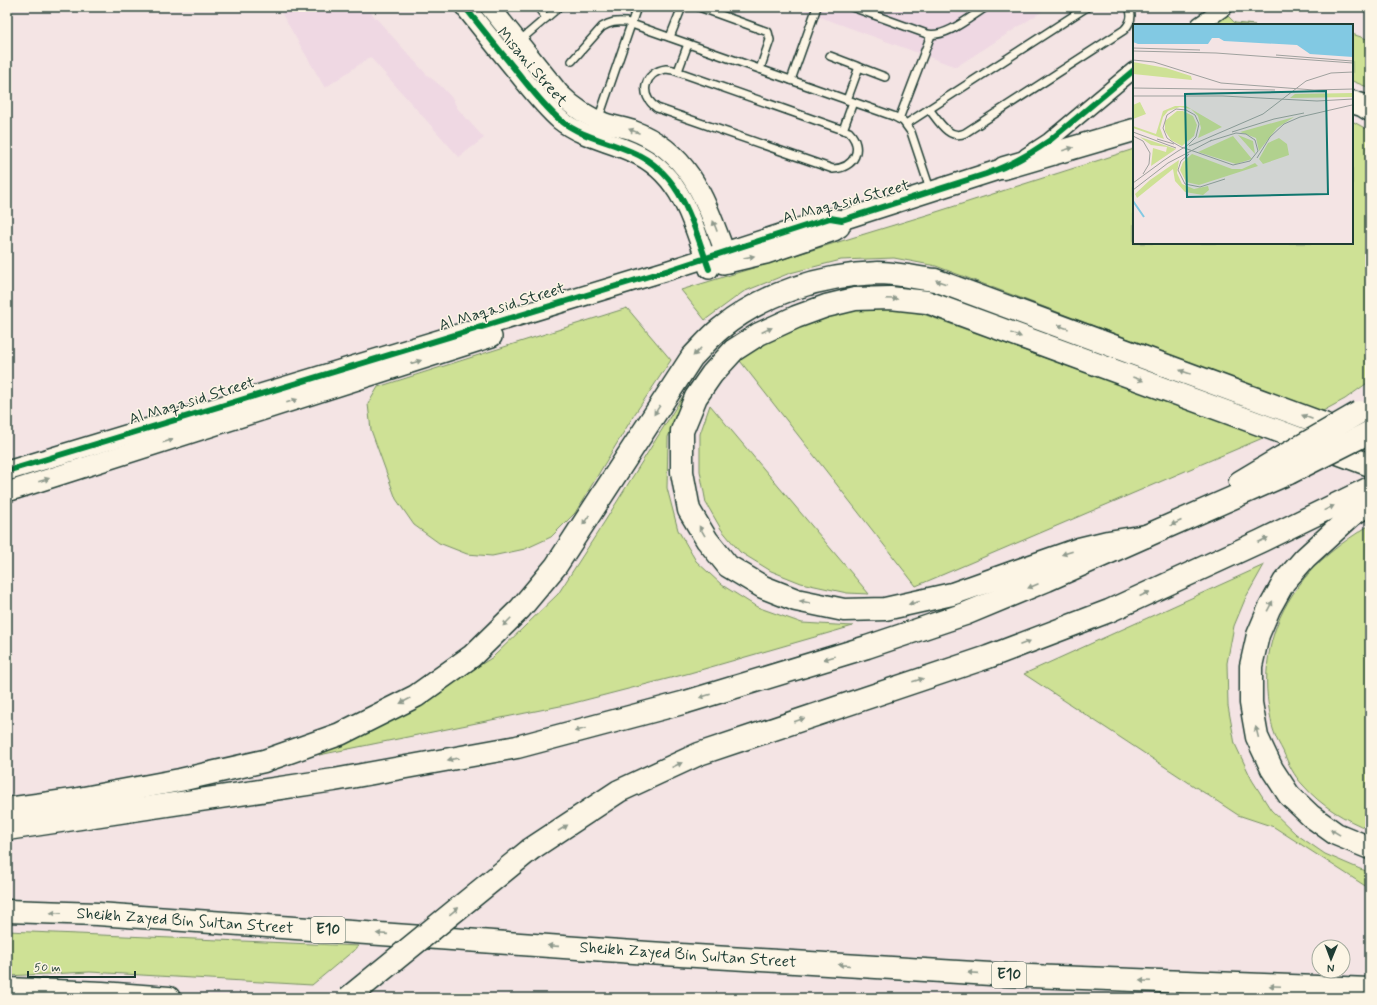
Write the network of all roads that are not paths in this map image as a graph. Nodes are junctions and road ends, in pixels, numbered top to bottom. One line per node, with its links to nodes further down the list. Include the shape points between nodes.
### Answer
1 (465, 7): 21 (street, Misani Street)
2 (490, 7): 19 (street, Misani Street)
3 (538, 7): 14 (lane)
4 (559, 7): 14 (lane)
5 (637, 7): 15 (lane)
6 (682, 7): 18 (lane)
7 (700, 7): 25 (lane, via 768,32 770,40)
8 (817, 7): 29 (lane)
9 (852, 7): 17 (lane)
10 (986, 7): 17 (lane, via 946,32)
11 (1087, 7): 32 (lane)
12 (1129, 7): 32 (lane, via 1130,21 1124,30 965,133 957,135 948,132)
13 (1225, 7): 16 (street)
14 (546, 18): 19 (lane)
15 (631, 24): 18 (lane); 23 (lane, via 620,21 608,23); 35 (lane)
16 (1200, 24)
17 (931, 35): 34 (lane)
18 (670, 37): 20 (lane)
19 (518, 42): 21 (lane); 35 (street, Misani Street, via 568,102)
20 (688, 44): 25 (lane); 26 (lane)
21 (503, 55): 42 (street, Misani Street, via 540,100 562,121 589,137 643,157 663,172 688,209)
22 (830, 56): 24 (lane)
23 (572, 61)
24 (859, 67): 28 (lane); 30 (lane)
25 (760, 69): 29 (lane)
26 (678, 71): 37 (lane); 37 (lane, via 666,68 660,70 646,82 646,94 657,108 833,169 846,166 856,152 856,141 849,132)
27 (1133, 71): 39 (street, via 1049,141)
28 (885, 77)
29 (792, 80): 30 (lane)
30 (850, 101): 34 (lane); 37 (lane)
31 (1353, 102): 33 (highway)
32 (929, 109): 36 (lane)
33 (1370, 110)
34 (899, 119): 36 (lane)
35 (598, 120): 41 (street, Misani Street, one-way to 35, via 700,191 683,165 646,136)
36 (906, 124): 40 (lane)
37 (843, 130)
38 (1133, 130): 39 (highway, one-way to 38)
39 (1004, 168): 40 (street, Al Maqasid Street)
40 (931, 192): 41 (street, Al Maqasid Street, via 842,220 840,227 834,231 766,254)
41 (727, 257): 42 (street, Al Maqasid Street)
42 (707, 263): 43 (street, Al Maqasid Street)
43 (551, 312): 49 (street, Al Maqasid Street); 51 (street, Al Maqasid Street, one-way to 43)
44 (1365, 408): 47 (highway, bridge)
45 (1370, 432): 47 (highway, bridge)
46 (1370, 441): 54 (highway, one-way to 54, via 935,280 879,273 825,279 784,291 742,314 719,330 692,357 556,566 520,609 472,656 416,696 340,734 264,760 180,780)
47 (1286, 465): 53 (highway, one-way to 53, via 1240,483 1207,509)
48 (1370, 465): 53 (highway, one-way to 48, via 1079,549 952,594 884,609 844,610 796,600 763,587 728,566 707,540 689,510 682,472 682,431 696,397 712,374 734,350 759,334 826,306 855,299 890,298 927,302)
49 (7, 471)
50 (1370, 488): 61 (highway, one-way to 50, bridge, via 531,849 619,791 699,754 988,657 1109,611)
51 (7, 492)
52 (1370, 503): 56 (highway, one-way to 52, via 1336,834 1310,816 1289,795 1272,769 1257,736 1251,703 1251,666 1258,635 1284,582 1305,558 1352,515)
53 (1146, 536): 55 (highway, one-way to 55, via 964,614 867,647 686,702 517,747 334,780)
54 (7, 810)
55 (7, 829)
56 (1370, 848)
57 (7, 911): 59 (highway, Sheikh Zayed Bin Sultan Street / E10, one-way to 57, via 1006,975 106,914)
58 (7, 989): 60 (highway, via 102,992)
59 (1370, 989)
60 (169, 998)
61 (348, 998)

